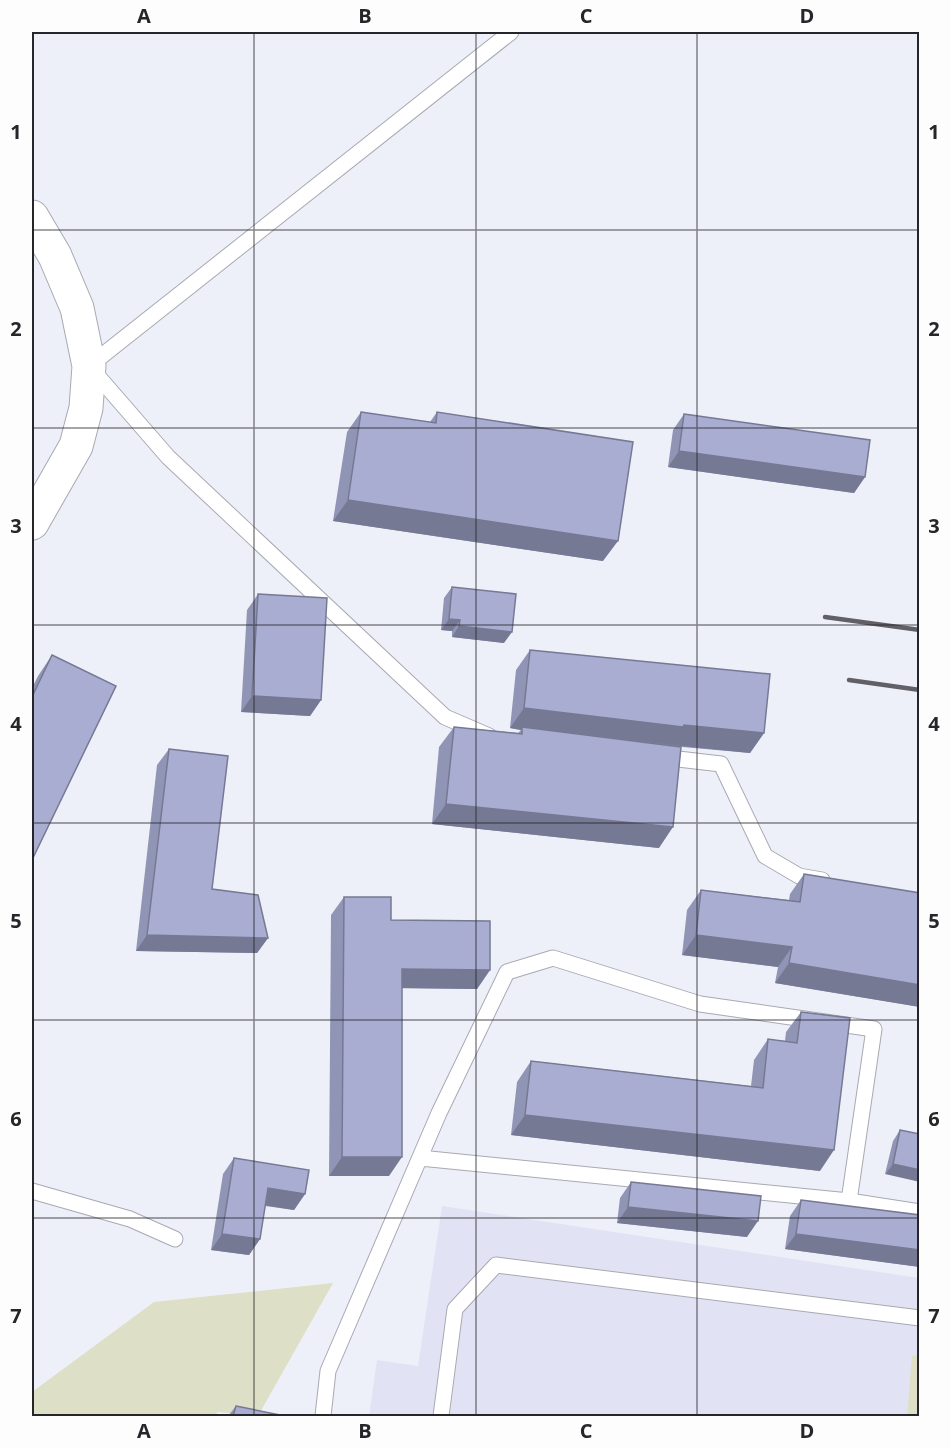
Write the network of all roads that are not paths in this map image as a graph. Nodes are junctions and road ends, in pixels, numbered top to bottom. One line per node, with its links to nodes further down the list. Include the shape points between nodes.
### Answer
1 (511, 32): 3 (lane)
2 (32, 217): 3 (street, via 55,256 77,308)
3 (89, 366): 4 (street, via 86,408 76,446); 5 (lane, via 168,457 445,717 485,735)
4 (32, 523)
5 (509, 738)
6 (650, 755): 7 (lane, via 721,764 765,856 799,876)
7 (832, 881)
8 (420, 1158): 10 (lane); 10 (lane, via 507,972 553,958 700,1004 874,1029); 14 (lane, via 327,1371)
9 (32, 1191): 12 (lane, via 130,1219)
10 (849, 1201): 11 (lane)
11 (920, 1212)
12 (175, 1239)
13 (920, 1318): 15 (lane, via 495,1265 455,1309)
14 (322, 1416)
15 (441, 1416)

